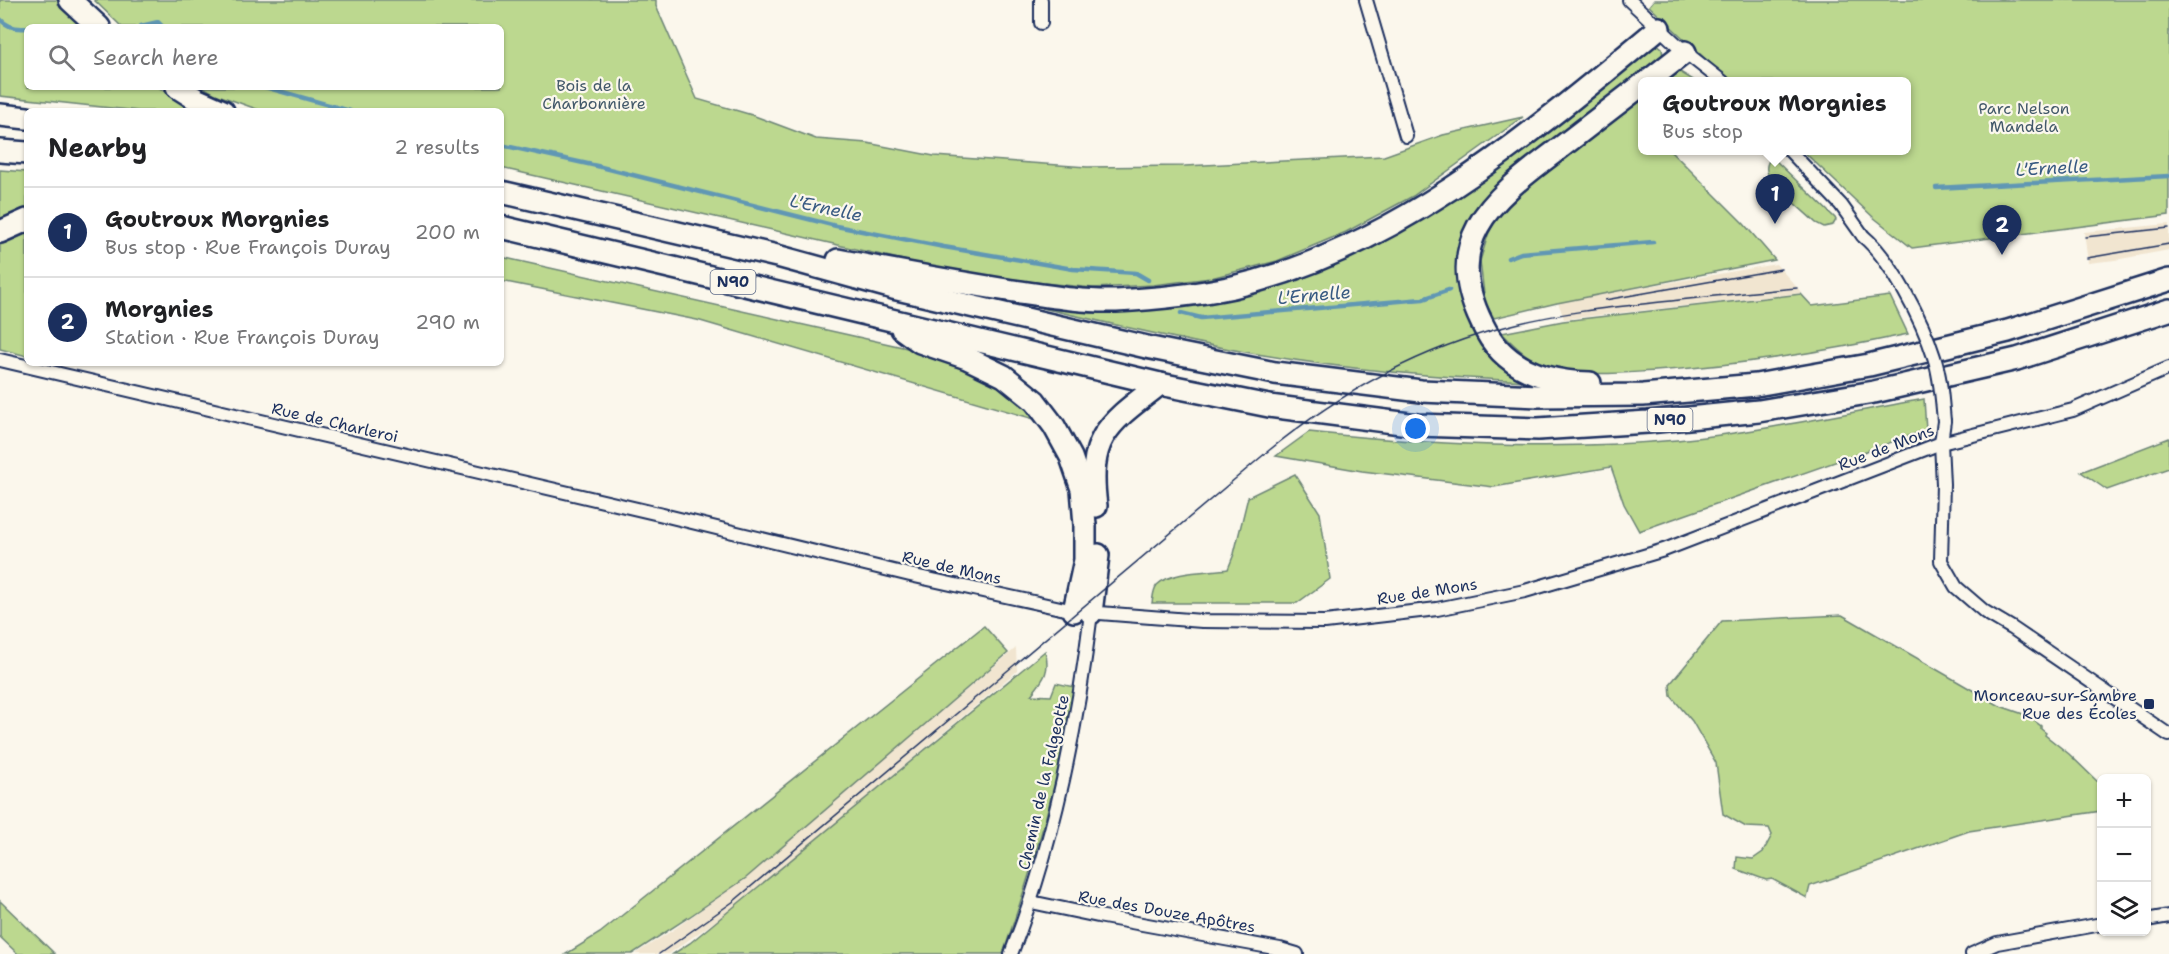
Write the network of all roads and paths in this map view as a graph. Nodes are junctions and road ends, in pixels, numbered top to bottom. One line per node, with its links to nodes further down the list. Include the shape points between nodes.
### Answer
1 (70, 0): 6 (highway)
2 (1041, 0): 5 (street)
3 (1366, 0): 16 (street)
4 (1629, 0): 7 (street)
5 (1041, 23)
6 (96, 24)
7 (1659, 28): 8 (street); 24 (highway, via 1496,158 1400,220 1286,271 1232,287 1114,301 1061,298 819,257)
8 (1685, 52): 9 (highway); 10 (street)
9 (1652, 77)
10 (1718, 77)
11 (1638, 88): 33 (highway, via 1495,201 1474,233 1467,267 1476,314 1491,341 1515,364 1548,378 1605,384)
12 (182, 90): 13 (highway)
13 (217, 108)
14 (0, 115): 15 (highway)
15 (24, 118)
16 (1406, 136)
17 (0, 151): 18 (highway)
18 (24, 153)
19 (1794, 155): 34 (street, bridge, via 1875,246 1920,323 1941,386)
20 (504, 193): 24 (highway, N90)
21 (24, 221): 23 (highway)
22 (504, 228): 27 (highway, N90)
23 (0, 232)
24 (777, 256): 33 (highway, N90, via 893,288 1275,373 1421,391)
25 (2169, 280): 33 (highway, N90, via 2008,331 1869,365 1756,385)
26 (2169, 310): 32 (highway, N90, via 2017,359 1874,392 1759,411 1648,422 1538,429 1417,424 1269,406)
27 (889, 320): 32 (highway, N90); 36 (highway, via 920,342 1004,376 1035,401 1054,426 1082,489)
28 (0, 360): 29 (street, Rue de Charleroi)
29 (24, 366)
30 (26, 366): 35 (street, Rue de Charleroi)
31 (2169, 368): 34 (street, Rue de Mons, via 2073,410)
32 (1160, 384): 36 (highway, via 1122,413 1102,436 1093,467 1099,527 1097,565)
33 (1643, 395)
34 (1941, 443): 36 (street, Rue de Mons, via 1664,550 1525,591 1437,609 1325,622 1202,621); 37 (street, via 1941,561 1956,587 1985,612)
35 (663, 515): 36 (street, Rue de Mons)
36 (1083, 612): 38 (street, Chemin de la Falgeotte, via 1075,728)
37 (2169, 735)
38 (1032, 902): 42 (street, Chemin de la Falgeotte); 43 (street, Rue des Douze Apôtres)
39 (2169, 916): 40 (street)
40 (2151, 919)
41 (2097, 925): 44 (street, via 1997,943)
42 (1011, 954)
43 (1297, 954)
44 (1972, 954)

